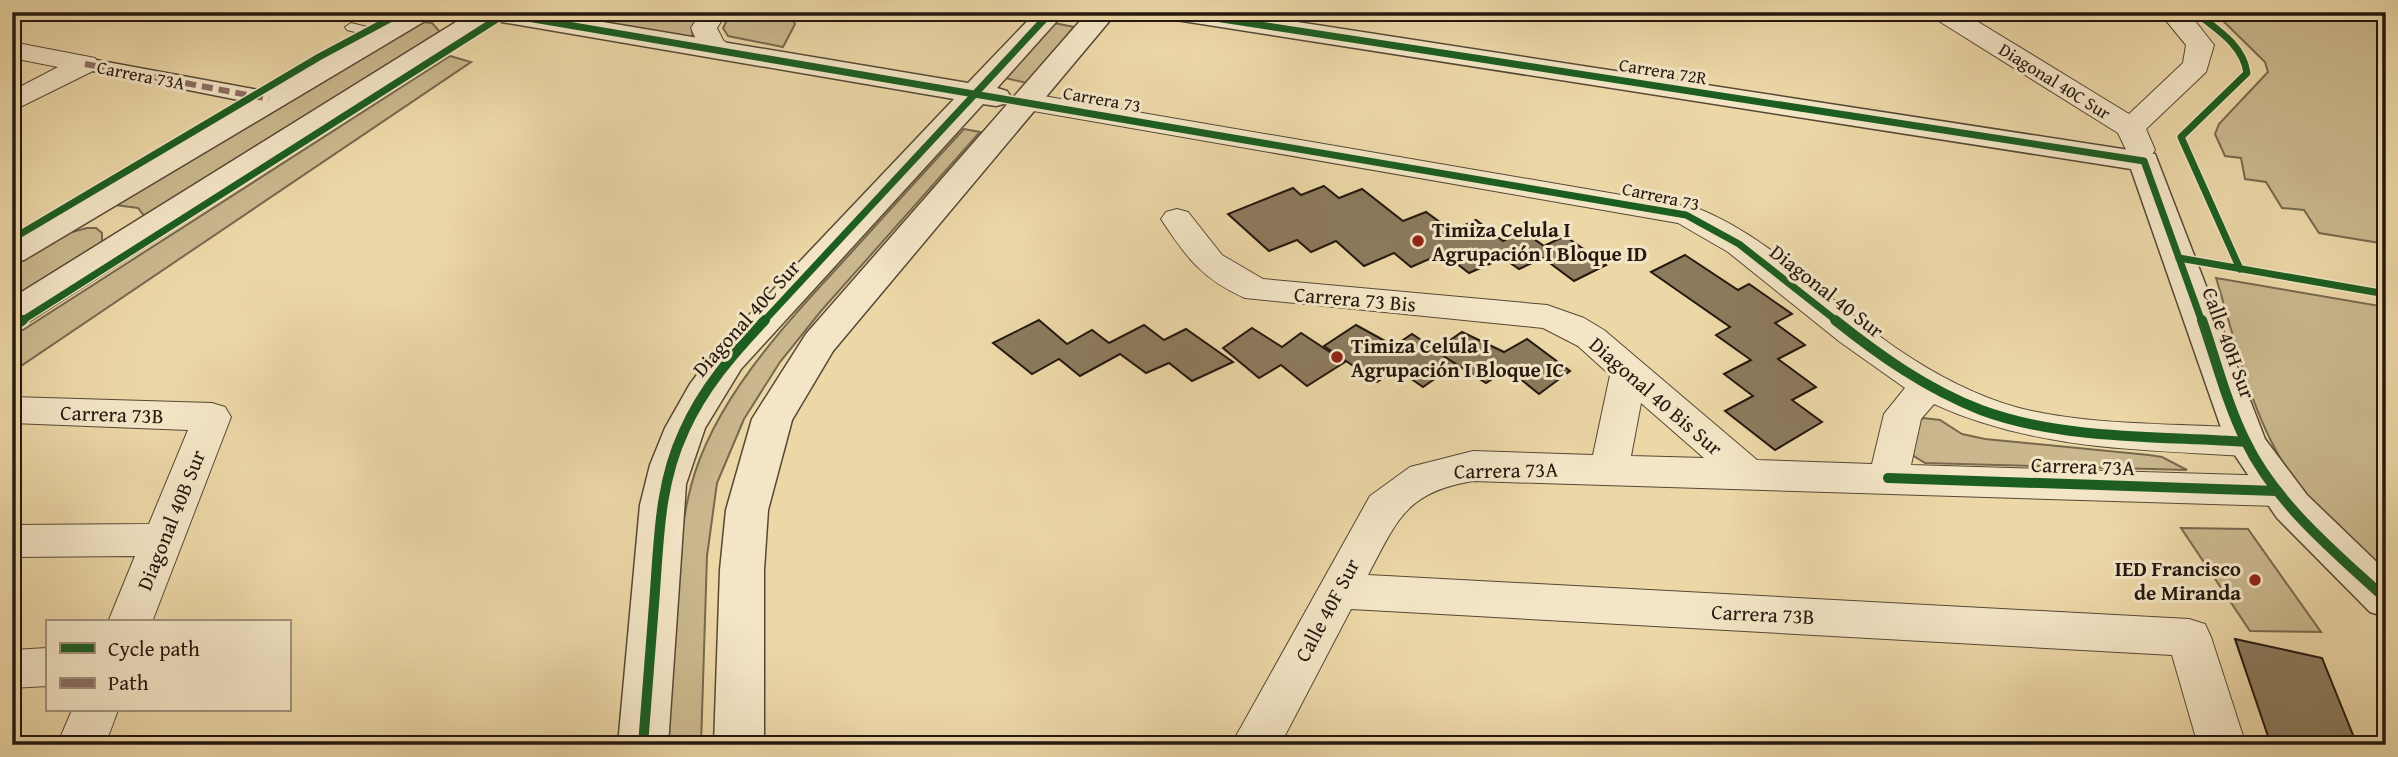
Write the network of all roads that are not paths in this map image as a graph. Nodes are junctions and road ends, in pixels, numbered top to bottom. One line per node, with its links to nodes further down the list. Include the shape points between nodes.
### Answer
1 (419, 12): 13 (street, via 365,30)
2 (492, 12): 10 (street, Carrera 73); 20 (street)
3 (714, 12): 10 (street, via 704,28 711,45)
4 (1051, 12): 12 (street, Diagonal 40C Sur)
5 (1103, 12): 15 (street)
6 (1176, 12): 16 (street, Carrera 72R)
7 (1943, 12): 16 (street, Diagonal 40C Sur)
8 (2172, 12): 16 (street, via 2200,45 2196,65)
9 (12, 50): 11 (street, Carrera 73A)
10 (720, 51): 12 (street, Carrera 73)
11 (85, 64): 13 (street, Carrera 73A); 14 (street)
12 (976, 94): 15 (street, Carrera 73); 43 (street, Diagonal 40C Sur, via 728,360 701,394 683,429 666,470 661,505)
13 (269, 99): 18 (street)
14 (12, 102)
15 (1026, 102): 19 (street, Carrera 73, via 1666,211); 44 (street, via 819,343 772,419 747,510)
16 (2138, 145): 28 (street, Calle 40H Sur)
17 (1177, 219): 23 (street, Carrera 73 Bis, via 1205,261 1226,278 1257,290)
18 (66, 221): 20 (street, via 96,213 120,216 127,224); 21 (street)
19 (1706, 222): 25 (street, Diagonal 40 Sur)
20 (122, 245): 22 (street)
21 (12, 252)
22 (12, 315)
23 (1563, 322): 24 (street, Diagonal 40 Bis Sur, via 1591,338)
24 (1629, 371): 29 (street); 30 (street, Diagonal 40 Bis Sur)
25 (1928, 387): 28 (street, Carrera 73A, via 1980,412 2036,426); 31 (street, via 1903,414)
26 (12, 410): 27 (street, Carrera 73B)
27 (212, 417): 34 (street, Diagonal 40B Sur)
28 (2246, 442): 33 (street, Calle 40H Sur)
29 (1609, 470): 30 (street, Carrera 73A); 32 (street, Carrera 73A, via 1473,466 1439,471)
30 (1747, 474): 31 (street, Carrera 73A)
31 (1888, 478): 33 (street, Carrera 73A)
32 (1409, 483): 36 (street, Calle 40F Sur, via 1384,507)
33 (2277, 491): 37 (street, Calle 40H Sur)
34 (163, 540): 35 (street); 38 (street, Diagonal 40B Sur)
35 (12, 541)
36 (1338, 591): 45 (street, Calle 40F Sur); 46 (street, Carrera 73B, via 2189,638)
37 (2386, 599)
38 (131, 620)
39 (46, 667): 40 (street)
40 (12, 669)
41 (94, 712): 42 (street)
42 (81, 745)
43 (643, 745)
44 (739, 745)
45 (1255, 745)
46 (2222, 745)

